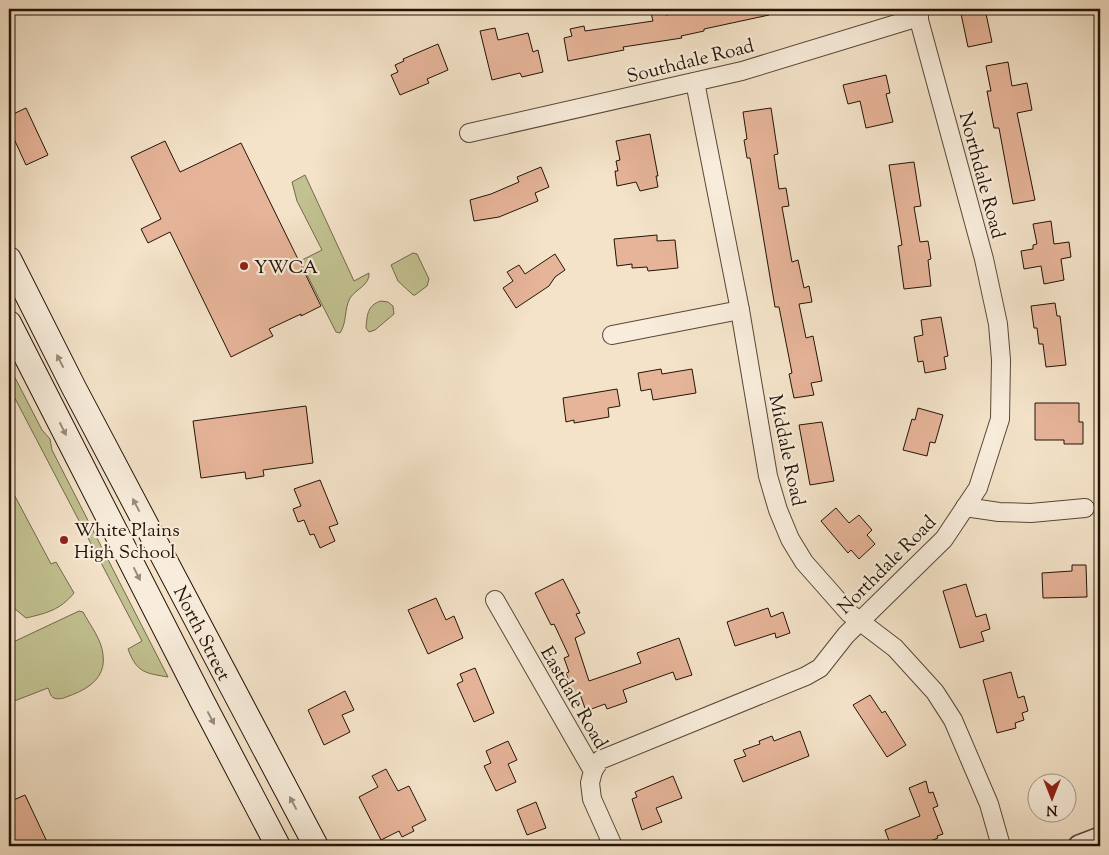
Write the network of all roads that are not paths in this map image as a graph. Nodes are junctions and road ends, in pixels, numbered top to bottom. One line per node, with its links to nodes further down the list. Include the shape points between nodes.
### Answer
1 (917, 13): 2 (street, Southdale Road, via 742,71); 8 (street, Northdale Road, via 984,259 1002,360 1000,419 978,488)
2 (695, 82): 3 (street, Southdale Road); 5 (street, Middale Road)
3 (469, 134)
4 (9, 259): 15 (main road, North Street, one-way to 4)
5 (740, 310): 7 (street); 11 (street, Middale Road, via 768,476 778,510 790,540 804,562)
6 (9, 323): 14 (main road, North Street, one-way to 14)
7 (612, 335)
8 (965, 507): 9 (street, via 1031,513); 11 (street, Northdale Road, via 944,540)
9 (1085, 508)
10 (495, 600): 12 (street, Eastdale Road)
11 (860, 621): 12 (street, Northdale Road, via 820,668 806,676 600,760); 17 (street, Middale Road, via 895,648 935,692 954,720 989,804)
12 (593, 771): 16 (street, Eastdale Road, via 590,783 592,799)
13 (1100, 838): 18 (street)
14 (278, 846)
15 (316, 846)
16 (613, 846)
17 (1001, 846)
18 (1079, 846)

